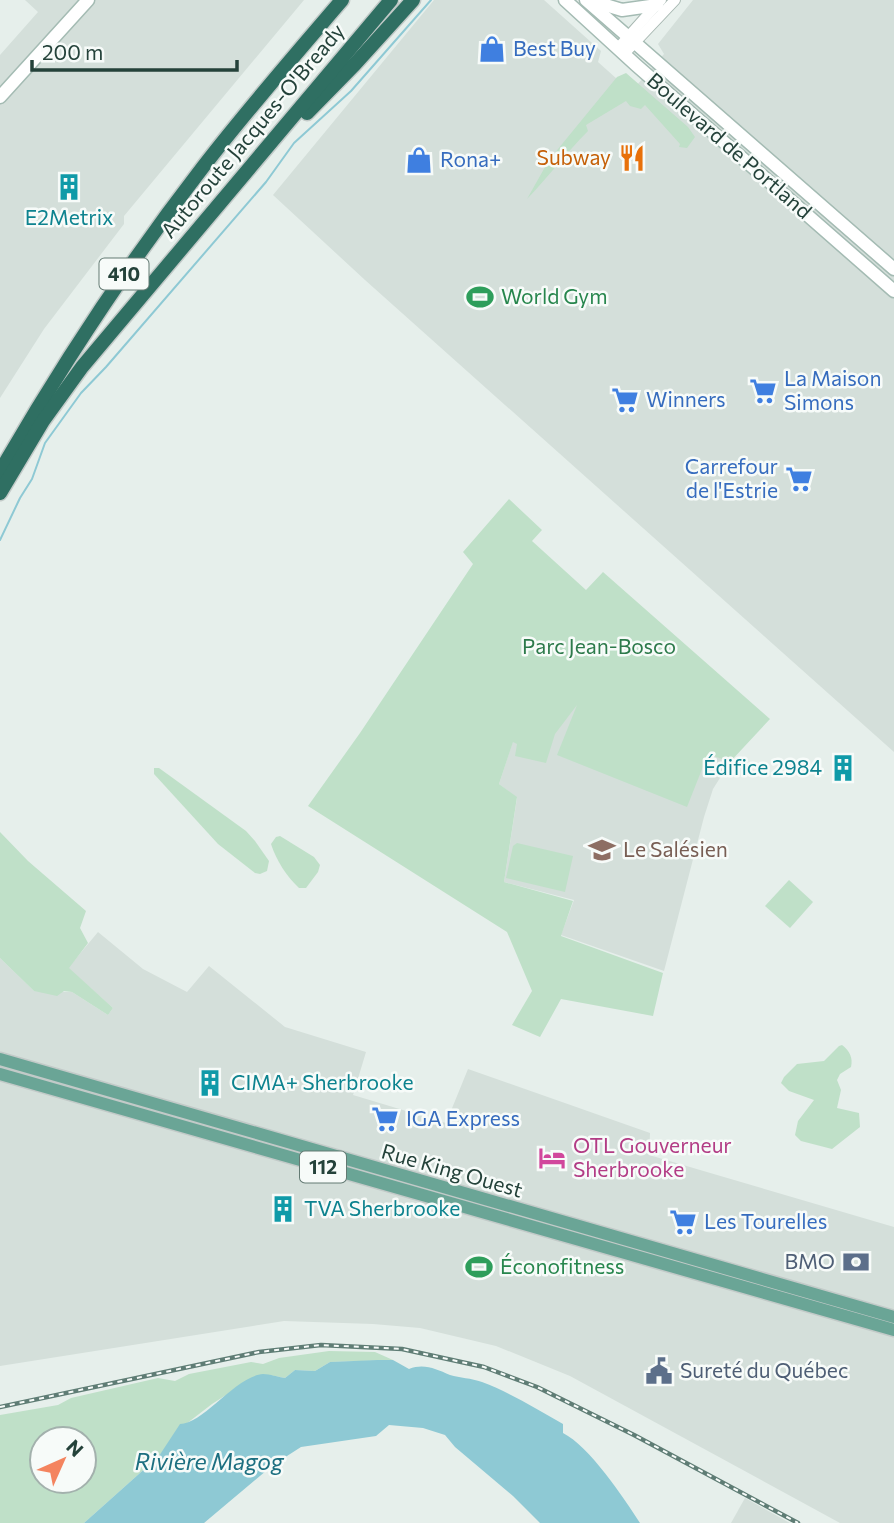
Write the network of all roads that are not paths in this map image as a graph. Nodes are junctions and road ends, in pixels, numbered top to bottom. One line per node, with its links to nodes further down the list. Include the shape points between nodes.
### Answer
1 (88, 0): 11 (main road)
2 (342, 0): 15 (highway, Autoroute Jacques-O'Bready / 410, via 219,147 142,249 70,355)
3 (391, 0): 12 (highway, Autoroute Jacques-O'Bready / 410)
4 (413, 0): 12 (highway)
5 (565, 0): 10 (main road, Boulevard de Portland)
6 (587, 0): 8 (main road, via 622,10); 9 (main road, Boulevard de Portland)
7 (675, 0): 9 (street)
8 (659, 2): 9 (street)
9 (632, 40): 10 (street); 13 (main road, Boulevard de Portland)
10 (621, 51): 14 (main road, Boulevard de Portland)
11 (0, 97)
12 (229, 191): 16 (highway, Autoroute Jacques-O'Bready / 410, via 75,375)
13 (894, 269)
14 (894, 291)
15 (0, 472)
16 (0, 493)
17 (0, 1059): 19 (main road, Rue King Ouest / 112)
18 (0, 1074): 20 (main road, Rue King Ouest / 112)
19 (894, 1317)
20 (894, 1330)

